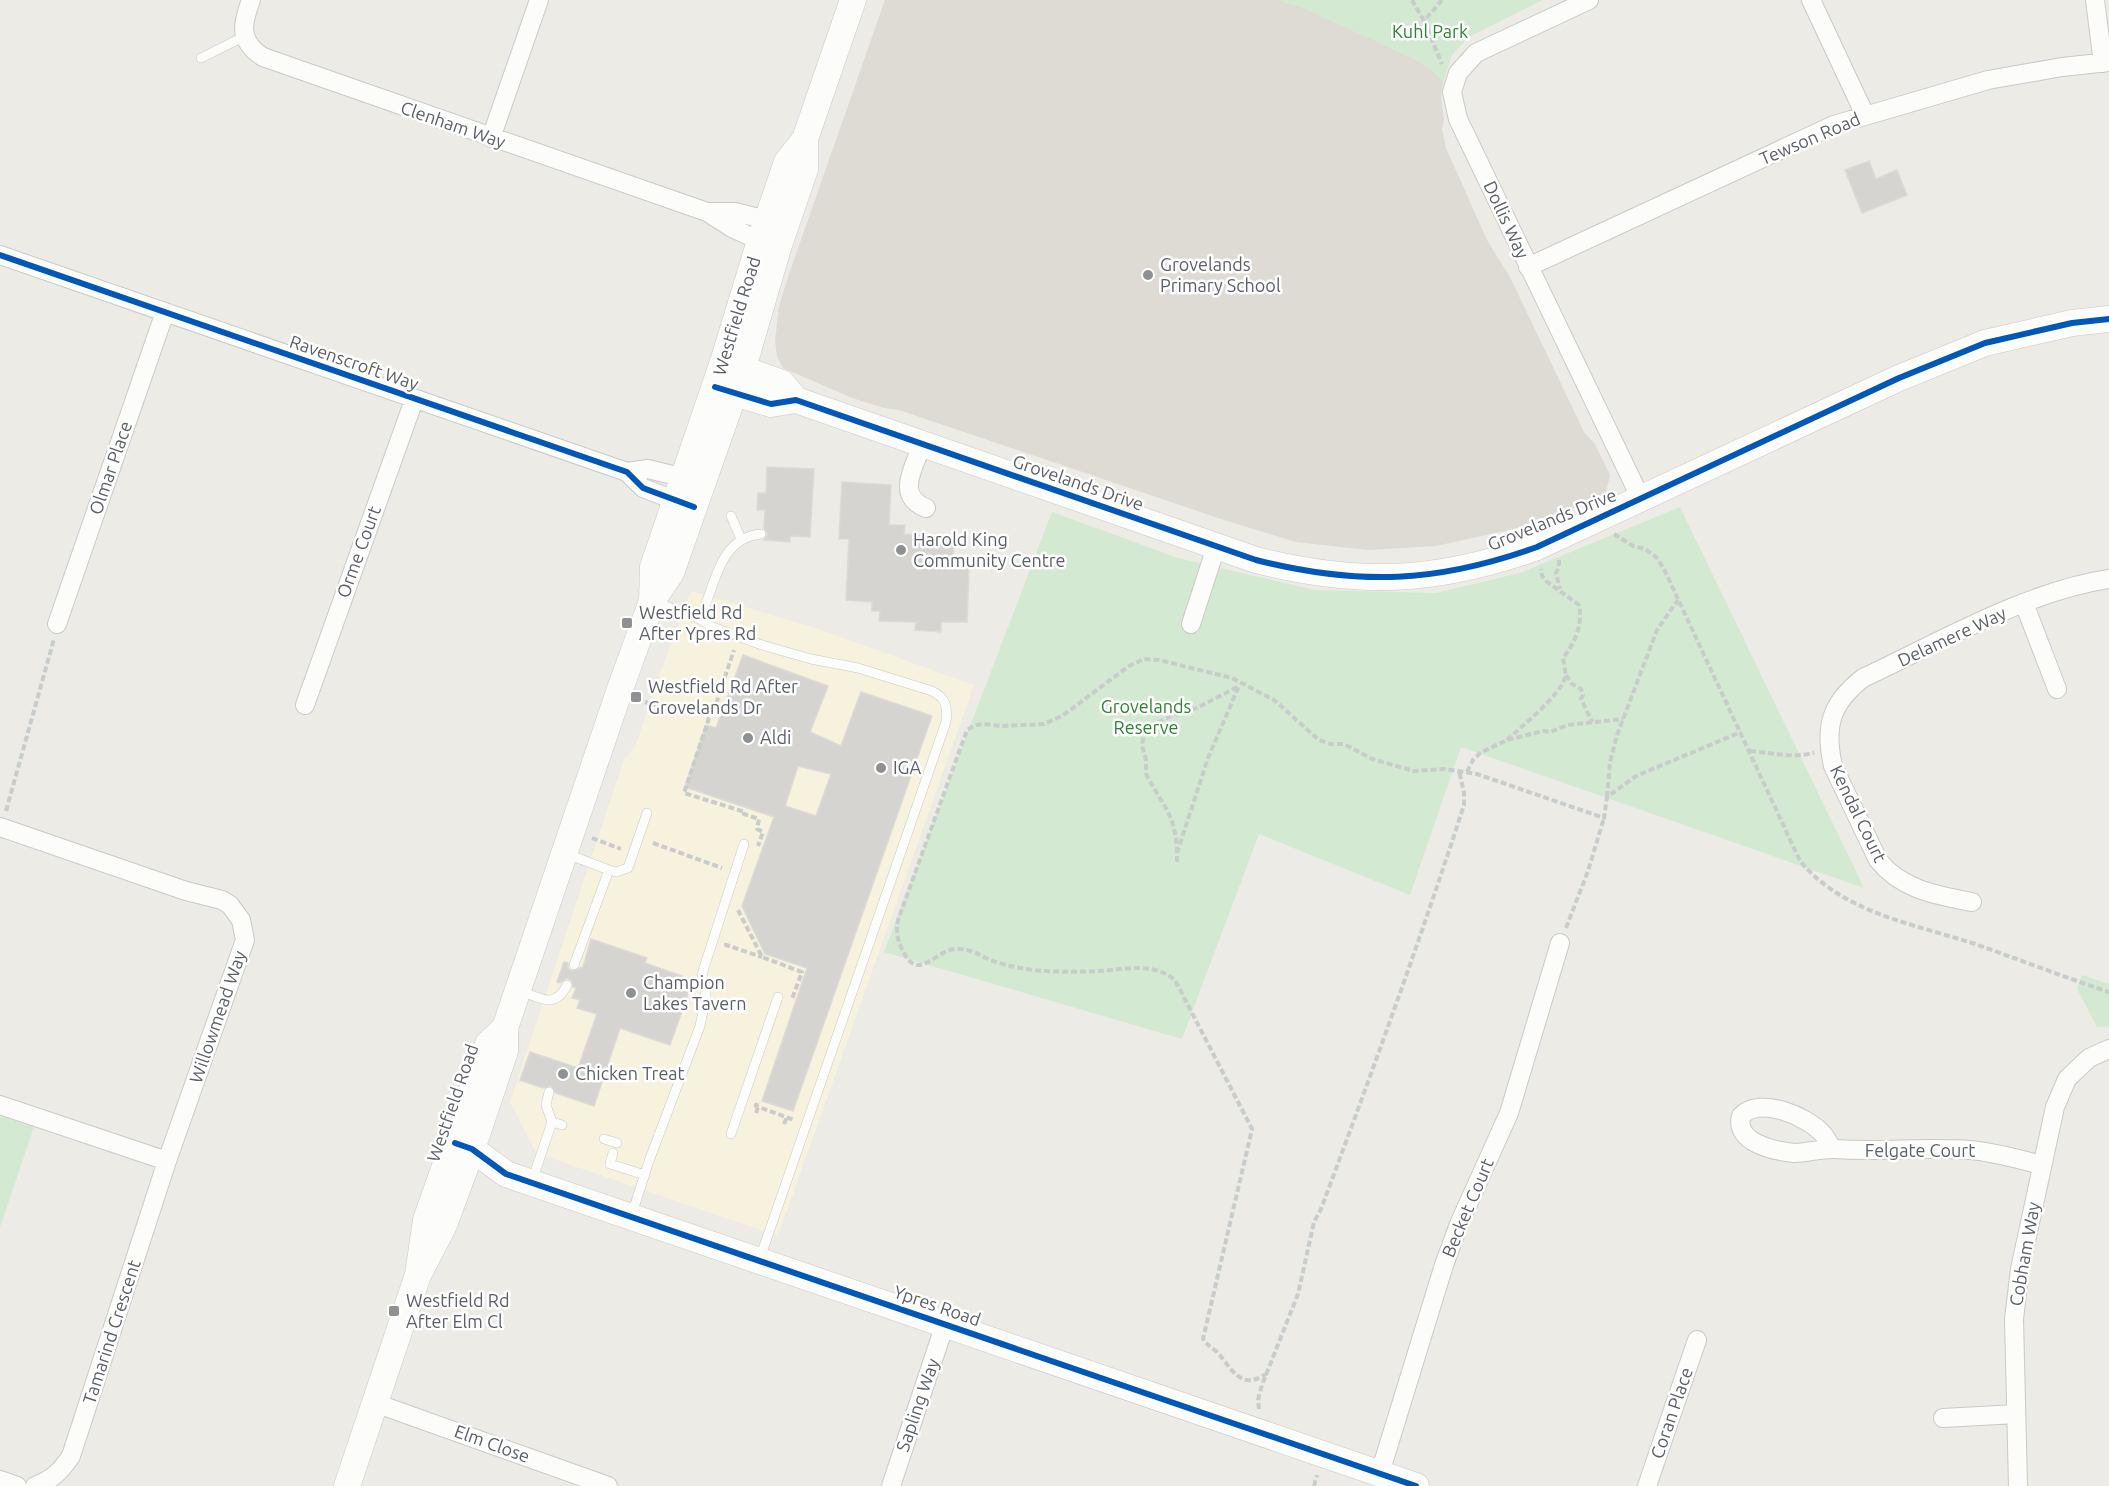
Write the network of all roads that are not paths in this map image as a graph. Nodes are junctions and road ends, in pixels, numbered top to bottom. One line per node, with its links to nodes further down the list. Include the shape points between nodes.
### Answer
1 (251, 0): 7 (street, via 243,23)
2 (539, 0): 11 (street)
3 (853, 0): 12 (street, Westfield Road, via 804,139 787,162)
4 (1589, 0): 14 (street, Dollis Way, via 1476,53 1458,73 1452,92 1458,119)
5 (1811, 0): 10 (street)
6 (2095, 0): 9 (street)
7 (245, 36): 8 (lane); 11 (street, Clenham Way, via 252,49 267,59)
8 (201, 58)
9 (2106, 62): 10 (street, Tewson Road, via 1989,80)
10 (1865, 115): 14 (street, Tewson Road, via 1833,125)
11 (491, 138): 12 (street, Clenham Way, via 707,212 732,228)
12 (773, 234): 17 (street, Westfield Road, via 743,301)
13 (0, 255): 15 (street, Ravenscroft Way)
14 (1528, 267): 23 (street, Dollis Way)
15 (165, 312): 19 (street, Ravenscroft Way); 33 (street, Olmar Place)
16 (2109, 319): 23 (street, Grovelands Drive, via 2072,323 1985,343 1899,378)
17 (733, 365): 18 (street, Westfield Road); 20 (street, Grovelands Drive, via 782,383)
18 (724, 390): 20 (street, Grovelands Drive, via 771,404); 22 (street, Westfield Road)
19 (414, 400): 22 (street, Ravenscroft Way, via 627,472 643,488); 36 (street, Orme Court)
20 (796, 400): 21 (street, Grovelands Drive)
21 (922, 445): 24 (street, via 909,492 917,505); 28 (street, Grovelands Drive)
22 (689, 492): 30 (street, Westfield Road, via 653,567)
23 (1641, 499): 28 (street, Grovelands Drive, via 1537,547 1439,574 1364,578 1307,572)
24 (926, 508)
25 (731, 516): 27 (lane)
26 (761, 534): 27 (lane)
27 (741, 539): 32 (lane, via 725,558)
28 (1216, 547): 34 (street)
29 (2109, 579): 31 (street, Delamere Way, via 2060,589)
30 (652, 601): 32 (lane); 41 (street, Westfield Road)
31 (2024, 603): 35 (street); 37 (street, Delamere Way, via 1863,678 1849,689 1830,719)
32 (700, 619): 65 (lane, via 762,645 932,691 943,697 948,709)
33 (57, 624)
34 (1191, 624)
35 (2057, 689)
36 (305, 705)
37 (1829, 743): 43 (street, Kendal Court, via 1843,790 1887,872 1922,892)
38 (647, 813): 42 (lane, via 628,868)
39 (1, 828): 58 (street, Willowmead Way, via 222,900 241,920 245,940)
40 (744, 844): 62 (lane, via 702,974 706,998 702,1019)
41 (565, 854): 42 (lane); 47 (street, Westfield Road)
42 (609, 870): 45 (lane)
43 (1972, 902)
44 (1560, 943): 71 (street, Becket Court, via 1509,1113 1444,1265)
45 (574, 965)
46 (567, 985): 47 (lane, via 562,996 547,1001)
47 (519, 990): 55 (street, Westfield Road, via 505,1028 488,1044)
48 (778, 997): 52 (lane)
49 (2109, 1049): 59 (street, Cobham Way, via 2089,1058 2067,1079 2055,1107)
50 (549, 1092): 63 (lane, via 546,1105 557,1124)
51 (0, 1105): 58 (street)
52 (731, 1134)
53 (604, 1139): 54 (lane)
54 (617, 1143)
55 (464, 1146): 60 (street, Westfield Road); 61 (street, Ypres Road)
56 (1833, 1149): 59 (street, Felgate Court, via 1969,1150)
57 (613, 1153): 62 (lane, via 610,1164)
58 (167, 1161): 74 (street, Tamarind Crescent, via 72,1456 62,1471)
59 (2042, 1165): 69 (street, Cobham Way, via 2020,1269 2014,1319)
60 (455, 1172): 61 (street, Ypres Road); 68 (street, Westfield Road, via 426,1220 418,1275)
61 (506, 1174): 63 (street, Ypres Road)
62 (645, 1175): 64 (lane)
63 (532, 1183): 64 (street, Ypres Road)
64 (631, 1217): 65 (street, Ypres Road)
65 (760, 1260): 66 (street, Ypres Road)
66 (945, 1324): 71 (street, Ypres Road); 77 (street, Sapling Way)
67 (1697, 1340): 79 (street, Coran Place)
68 (375, 1403): 75 (street, Westfield Road); 76 (street, Elm Close)
69 (2016, 1414): 70 (street); 80 (street, Cobham Way)
70 (1943, 1418)
71 (1380, 1473): 78 (street, Ypres Road)
72 (0, 1480): 73 (street)
73 (17, 1486)
74 (35, 1486)
75 (346, 1486)
76 (608, 1486)
77 (891, 1486)
78 (1416, 1486)
79 (1647, 1486)
80 (2018, 1486)

